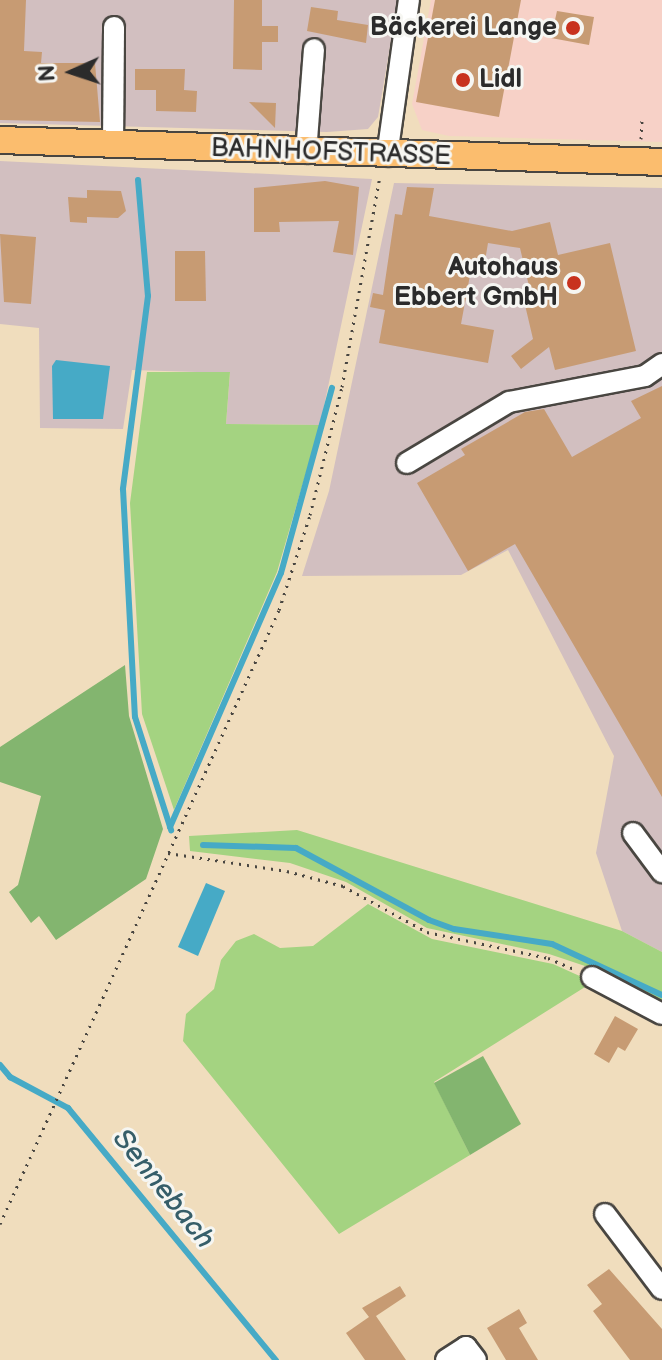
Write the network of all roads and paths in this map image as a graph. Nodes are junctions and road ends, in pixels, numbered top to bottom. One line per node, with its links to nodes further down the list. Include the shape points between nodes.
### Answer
1 (409, 0): 8 (street)
2 (114, 27): 5 (street)
3 (314, 49): 6 (street)
4 (0, 140): 5 (main road, BAHNHOFSTRASSE)
5 (113, 145): 6 (main road, BAHNHOFSTRASSE)
6 (306, 153): 8 (main road, BAHNHOFSTRASSE)
7 (662, 162): 8 (main road, BAHNHOFSTRASSE)
8 (384, 166): 12 (path, via 342,387 310,515 279,610)
9 (662, 364): 10 (street, via 645,376 509,402)
10 (407, 463)
11 (633, 833): 13 (street)
12 (168, 853): 14 (path, via 287,871 343,886 427,932 548,958); 17 (path)
13 (662, 872)
14 (592, 977): 15 (street)
15 (662, 1014)
16 (605, 1214): 18 (street)
17 (0, 1224)
18 (662, 1289)
19 (446, 1360): 20 (street, via 466,1347)
20 (476, 1360)

